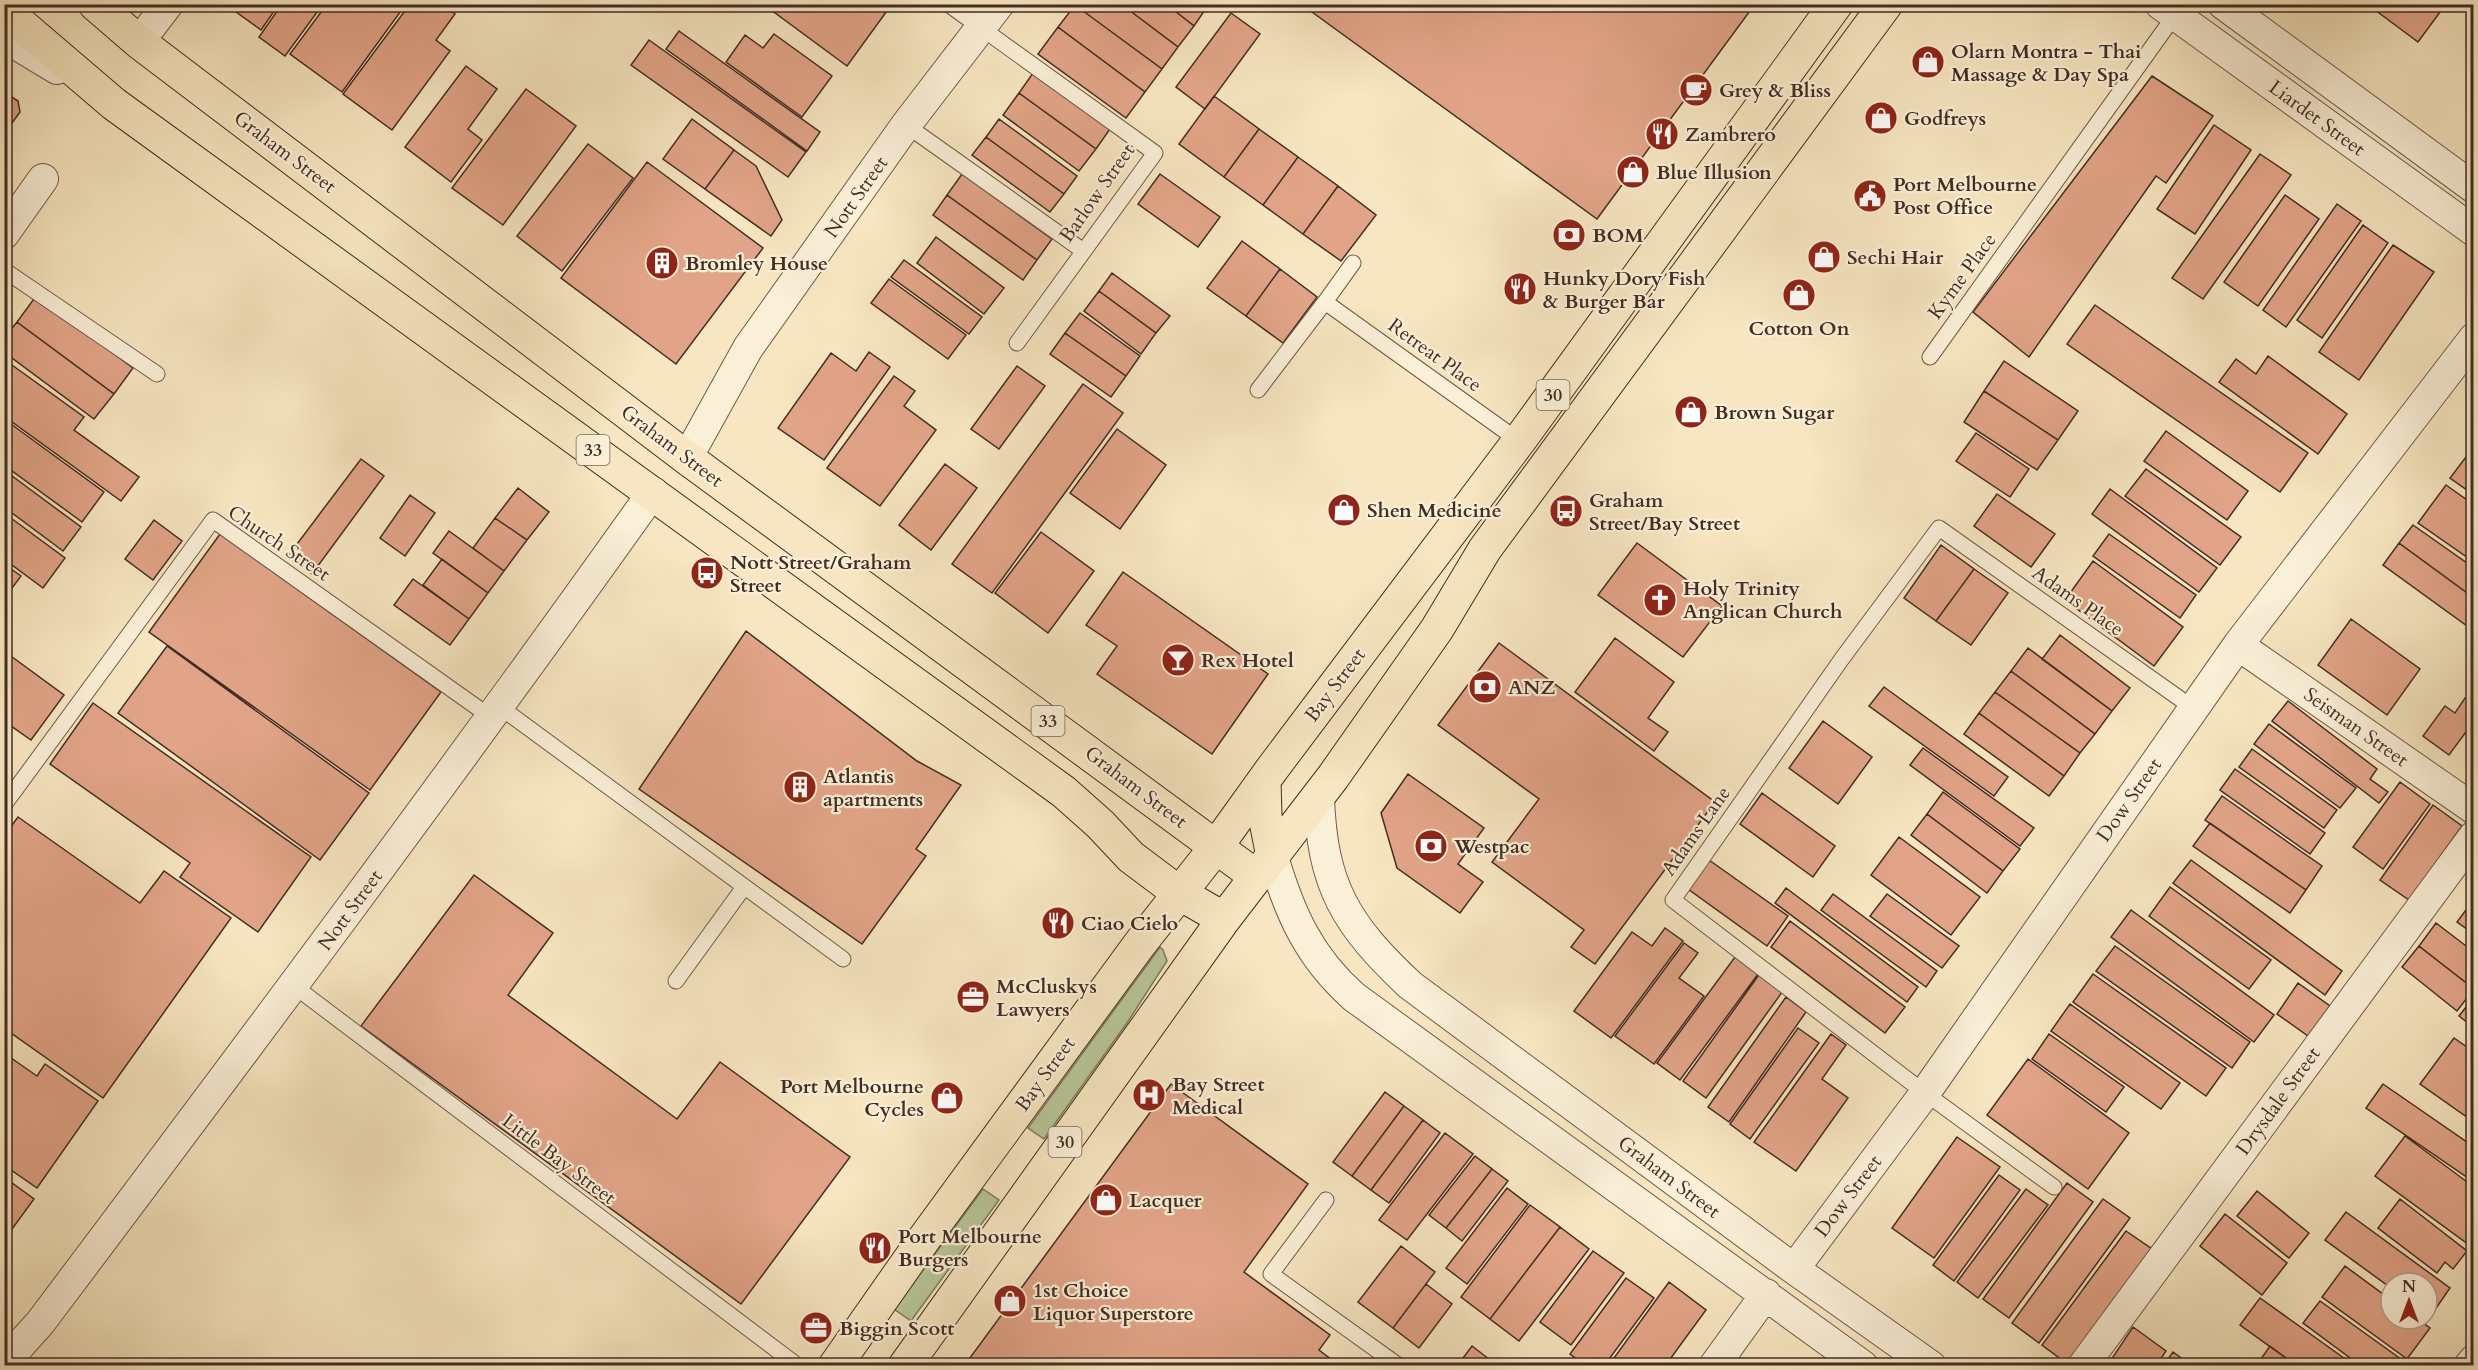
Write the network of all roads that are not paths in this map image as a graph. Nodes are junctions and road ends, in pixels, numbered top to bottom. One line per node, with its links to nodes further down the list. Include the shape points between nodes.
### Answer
1 (95, 4): 12 (main road, Graham Street / 33)
2 (168, 4): 12 (street)
3 (948, 4): 10 (lane)
4 (999, 4): 10 (street, Nott Street)
5 (1836, 4): 28 (main road, Bay Street / 30)
6 (1886, 4): 36 (main road, 30, via 1485,549 1437,629)
7 (2223, 4): 16 (street, Liardet Street)
8 (4, 10): 13 (main road, 33)
9 (2185, 13): 17 (street, Liardet Street); 25 (lane, Kyme Place)
10 (981, 29): 14 (street, Nott Street); 19 (lane, Barlow Street, via 1155,153)
11 (4, 37): 13 (street)
12 (139, 42): 29 (main road, Graham Street / 33)
13 (114, 104): 30 (main road, 33)
14 (906, 125): 19 (lane); 29 (street, Nott Street, via 748,348)
15 (43, 179): 18 (street)
16 (2474, 189)
17 (2474, 231)
18 (4, 234)
19 (1082, 250): 24 (lane, Barlow Street)
20 (1353, 263): 22 (lane)
21 (4, 270): 26 (lane)
22 (1325, 302): 27 (lane); 28 (lane, Retreat Place)
23 (2474, 338): 32 (street, Dow Street)
24 (1017, 343)
25 (1930, 357)
26 (157, 374)
27 (1258, 390)
28 (1520, 441): 35 (main road, Bay Street / 30)
29 (687, 458): 40 (main road, Graham Street / 33)
30 (653, 492): 34 (street, Nott Street); 43 (main road, 33, via 1064,792 1131,857)
31 (1939, 528): 33 (lane, Adams Place); 50 (lane, Adams Lane, via 1673,900)
32 (2238, 645): 33 (street, Dow Street); 38 (street, Seisman Street)
33 (2193, 708): 50 (street, Dow Street)
34 (496, 712): 37 (lane, Church Street, via 213,520); 42 (lane); 48 (street, Nott Street)
35 (1264, 780): 40 (main road, Bay Street / 30); 41 (main road, Graham Street)
36 (1318, 798): 41 (main road, 30); 47 (street, Graham Street, via 1324,855 1341,902 1379,955)
37 (4, 805)
38 (2474, 809)
39 (2474, 836): 66 (street, Drysdale Street)
40 (1216, 847): 41 (main road, Graham Street / 33); 43 (main road, Bay Street / 30)
41 (1265, 867): 44 (main road, 30); 49 (street, Graham Street, via 1317,958 1354,997)
42 (744, 887): 45 (lane); 46 (lane)
43 (1179, 892): 44 (main road); 60 (main road, Bay Street / 30)
44 (1224, 919): 61 (main road, 30)
45 (843, 959)
46 (676, 981)
47 (1410, 984): 49 (street); 53 (street, Graham Street)
48 (294, 986): 55 (street, Nott Street); 59 (lane, Little Bay Street)
49 (1408, 1034): 54 (street, Graham Street)
50 (1925, 1093): 51 (lane); 53 (street, Dow Street)
51 (2054, 1187)
52 (1326, 1200): 62 (lane, via 1271,1274)
53 (1794, 1269): 65 (street, Graham Street)
54 (1766, 1294): 63 (street); 64 (street, Graham Street)
55 (40, 1323): 57 (street, Nott Street); 58 (street, Nott Street)
56 (2474, 1360): 67 (street)
57 (4, 1364)
58 (14, 1365)
59 (798, 1365)
60 (835, 1365)
61 (905, 1365)
62 (1399, 1365)
63 (1714, 1365)
64 (1863, 1365)
65 (1931, 1365)
66 (2083, 1365)
67 (2469, 1365)

